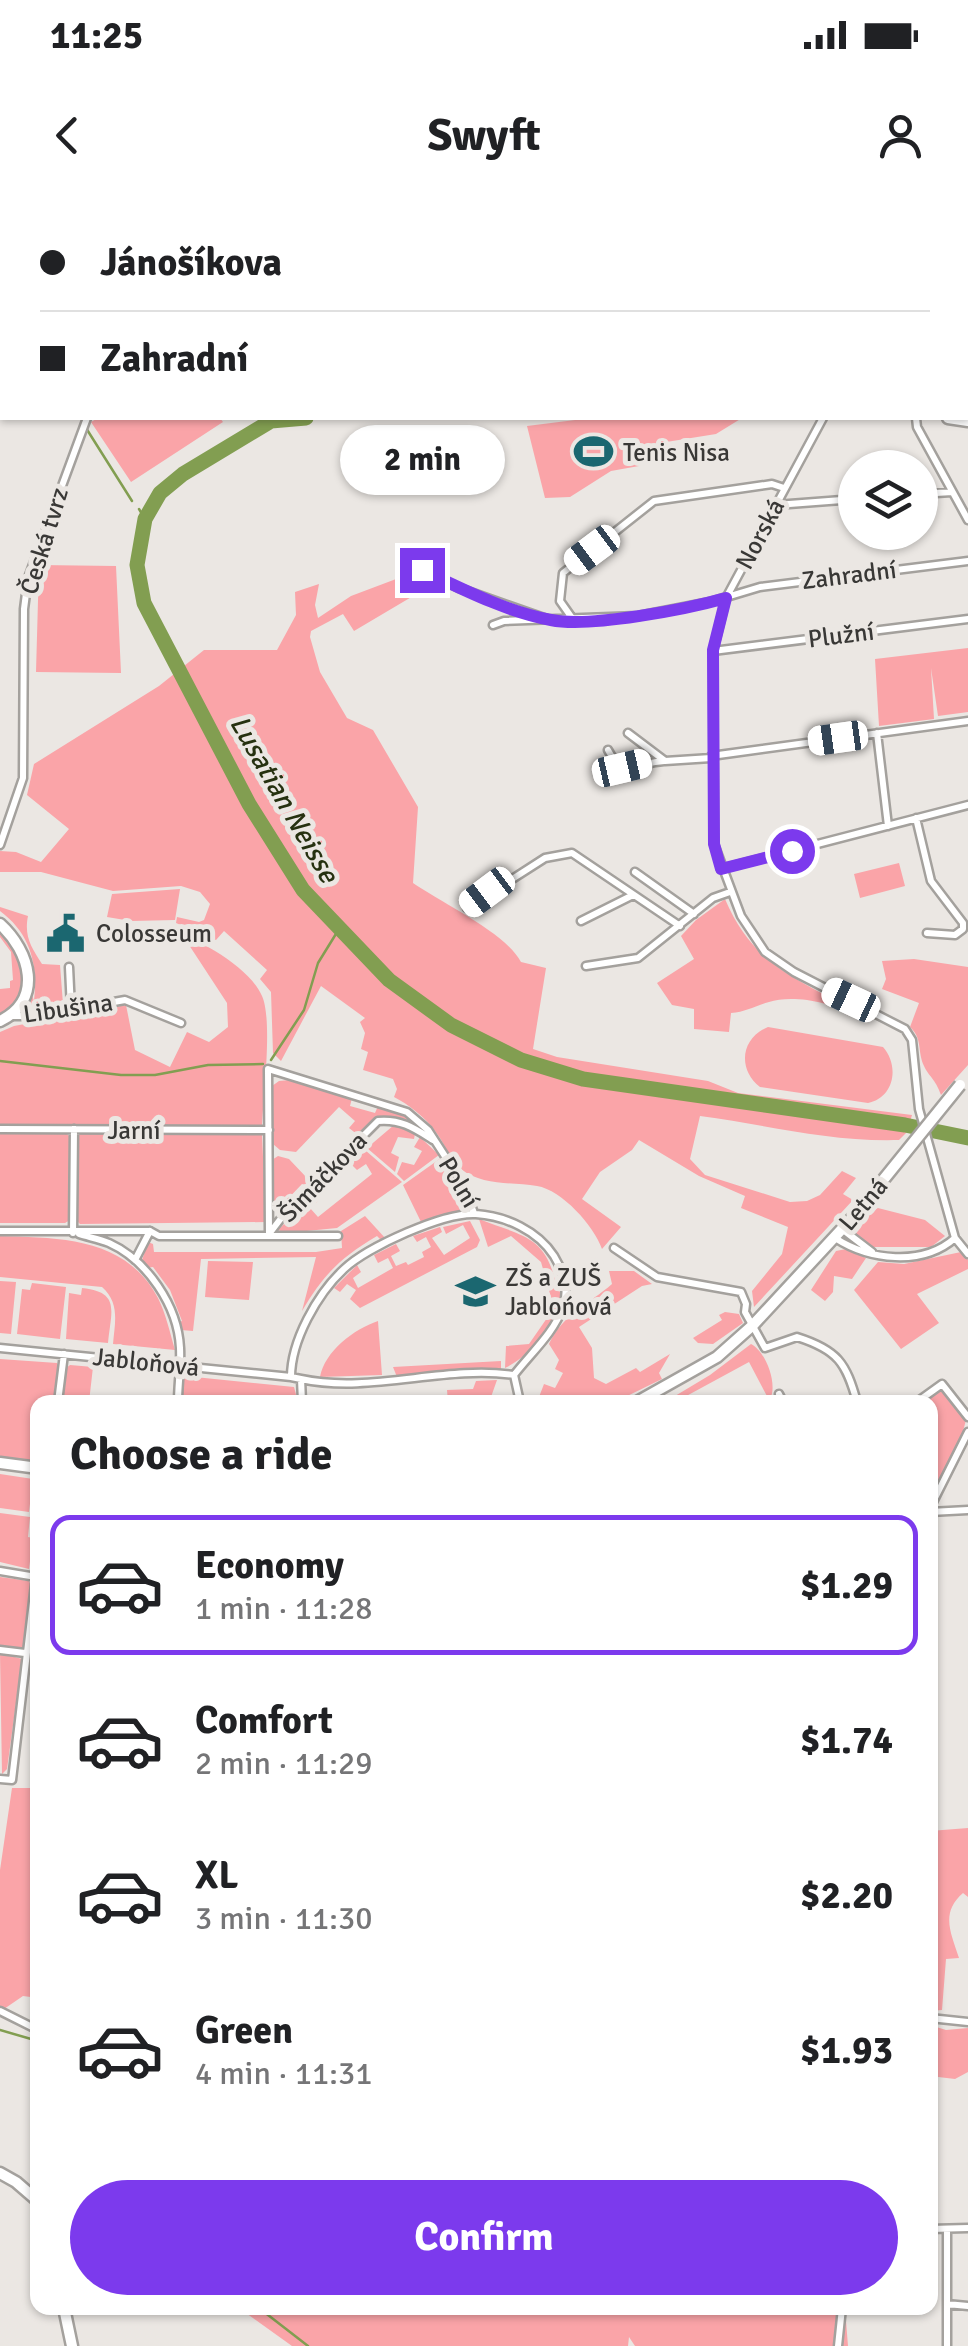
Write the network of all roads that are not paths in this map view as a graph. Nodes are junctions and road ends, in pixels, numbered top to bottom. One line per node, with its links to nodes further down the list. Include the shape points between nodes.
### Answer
1 (86, 420): 27 (street, Česká tvrz, via 28,578 22,778)
2 (822, 420): 4 (street, Norská)
3 (916, 420): 5 (street)
4 (784, 488): 8 (street, Norská); 14 (street, via 772,484 654,501 563,574 560,601)
5 (952, 492): 6 (street); 9 (street)
6 (938, 493)
7 (838, 500): 8 (street)
8 (776, 505): 12 (street, Norská)
9 (968, 520)
10 (968, 561): 12 (street, Zahradní, via 760,586)
11 (422, 570): 15 (street, Zahradní)
12 (726, 598): 14 (street, Zahradní, via 638,616); 17 (street, Norská)
13 (968, 618): 17 (street, Plužní)
14 (574, 620): 15 (street, Zahradní)
15 (553, 621): 16 (street, Zahradní)
16 (494, 625)
17 (713, 650): 22 (street, Norská)
18 (968, 721): 20 (street)
19 (628, 733): 23 (street)
20 (877, 733): 22 (street); 26 (street)
21 (608, 750): 23 (street, via 622,768)
22 (711, 757): 23 (street); 28 (street, Norská)
23 (665, 761)
24 (968, 805): 25 (street)
25 (916, 818): 26 (street); 37 (street, via 930,881 964,929 956,935)
26 (888, 826): 28 (street)
27 (0, 846)
28 (721, 869): 30 (street, Norská)
29 (635, 872): 33 (street)
30 (730, 892): 33 (street); 55 (street, Norská, bridge, via 752,935 779,964 905,1029)
31 (633, 895): 32 (street, via 572,853 545,858); 34 (street); 36 (street)
32 (467, 908)
33 (694, 914): 36 (street)
34 (581, 921)
35 (0, 924): 41 (street, via 19,946 29,976 26,996)
36 (680, 926): 38 (street, via 638,958)
37 (928, 933)
38 (586, 966)
39 (70, 967): 40 (street)
40 (71, 1009): 41 (street, Libušina); 42 (street, Libušina, via 129,1000)
41 (5, 1018)
42 (180, 1023)
43 (964, 1082): 53 (street, Letná, bridge)
44 (74, 1129): 45 (street, Jarní); 46 (street, Jarní); 51 (street)
45 (0, 1130)
46 (269, 1130): 47 (street, Polní, via 268,1068 407,1112); 52 (street)
47 (434, 1141): 48 (street, Polní); 52 (street, Šimáčkova, via 407,1124 378,1121)
48 (474, 1213): 63 (street, Polní, via 534,1234 563,1276 562,1310); 64 (street, via 394,1238 344,1269 310,1316)
49 (0, 1231): 51 (street, Šimáčkova)
50 (150, 1231): 51 (street, Šimáčkova); 52 (street, Šimáčkova); 58 (street)
51 (72, 1232): 58 (street, via 108,1242)
52 (269, 1234): 54 (street, Šimáčkova)
53 (838, 1234): 55 (street, via 872,1252 920,1257); 59 (street, Letná)
54 (338, 1236)
55 (955, 1238): 57 (street)
56 (614, 1248): 59 (street, via 657,1277 741,1292)
57 (968, 1254)
58 (135, 1260): 62 (street, via 168,1304)
59 (754, 1325): 70 (street, Letná, via 717,1357); 71 (street, via 765,1348 797,1337 835,1355)
60 (0, 1348): 61 (street, Jabloňová)
61 (64, 1354): 62 (street, Jabloňová); 66 (street)
62 (178, 1365): 64 (street, Jabloňová); 67 (street)
63 (514, 1374): 65 (street); 69 (street)
64 (291, 1377): 65 (street, Jabloňová)
65 (302, 1379): 68 (street)
66 (59, 1395)
67 (178, 1395)
68 (302, 1395)
69 (518, 1395)
70 (649, 1395)
71 (855, 1395)
72 (927, 1395): 73 (street, via 942,1384)
73 (968, 1417)
74 (968, 1432): 77 (street)
75 (0, 1463): 76 (street)
76 (30, 1467)
77 (938, 1494)
78 (938, 1510): 79 (street)
79 (968, 1510)
80 (0, 1570): 81 (street)
81 (30, 1575)
82 (30, 1623): 84 (street)
83 (0, 1650): 84 (street)
84 (26, 1654): 85 (street, via 12,1780)
85 (0, 1779)
86 (0, 2011): 89 (street)
87 (938, 2019): 88 (street)
88 (968, 2022)
89 (30, 2026)
90 (0, 2173): 91 (street)
91 (30, 2194)
92 (947, 2228): 93 (street); 94 (street); 95 (street)
93 (968, 2228)
94 (938, 2229)
95 (948, 2304): 96 (street); 101 (street)
96 (968, 2306)
97 (65, 2315): 99 (street)
98 (841, 2315): 100 (street)
99 (69, 2344)
100 (838, 2346)
101 (947, 2346)

